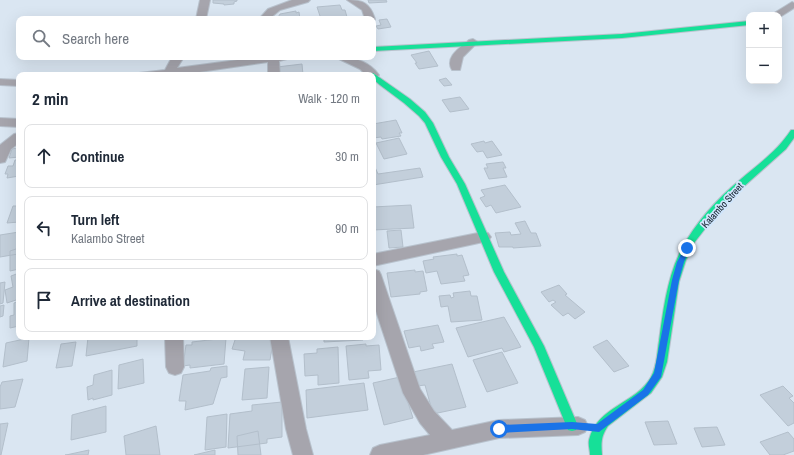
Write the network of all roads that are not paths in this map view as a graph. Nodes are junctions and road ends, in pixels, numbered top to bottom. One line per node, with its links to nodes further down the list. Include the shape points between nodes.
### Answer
1 (205, 0): 6 (street)
2 (305, 0): 7 (street, via 284,5)
3 (352, 0): 8 (street, via 367,9)
4 (791, 4): 5 (street)
5 (780, 12)
6 (202, 16)
7 (267, 16)
8 (369, 16)
9 (746, 23): 10 (street, via 653,34)
10 (473, 42): 11 (street); 16 (street, via 457,56)
11 (376, 49)
12 (176, 60): 17 (street)
13 (263, 60): 18 (street)
14 (277, 60): 19 (street)
15 (349, 60): 20 (street)
16 (456, 68)
17 (170, 72)
18 (176, 72)
19 (275, 72)
20 (370, 72)
21 (376, 77): 29 (street, via 407,101 429,123 461,184)
22 (0, 82): 23 (street)
23 (16, 83)
24 (0, 122): 25 (street)
25 (16, 123)
26 (794, 132): 36 (street, Kalambo Street, via 779,154 738,186 702,226 687,248 676,280 658,374 646,393)
27 (16, 139): 28 (street, via 5,147)
28 (0, 159)
29 (483, 237): 30 (street); 35 (street, via 499,272 540,346)
30 (376, 259)
31 (376, 285): 37 (street, via 412,393 426,417)
32 (174, 340): 34 (street)
33 (280, 340): 38 (street, via 294,421)
34 (175, 367)
35 (572, 426): 36 (street); 37 (street, via 499,429)
36 (599, 428): 40 (street, via 594,438)
37 (447, 439): 39 (street)
38 (303, 455)
39 (380, 455)
40 (596, 455)

